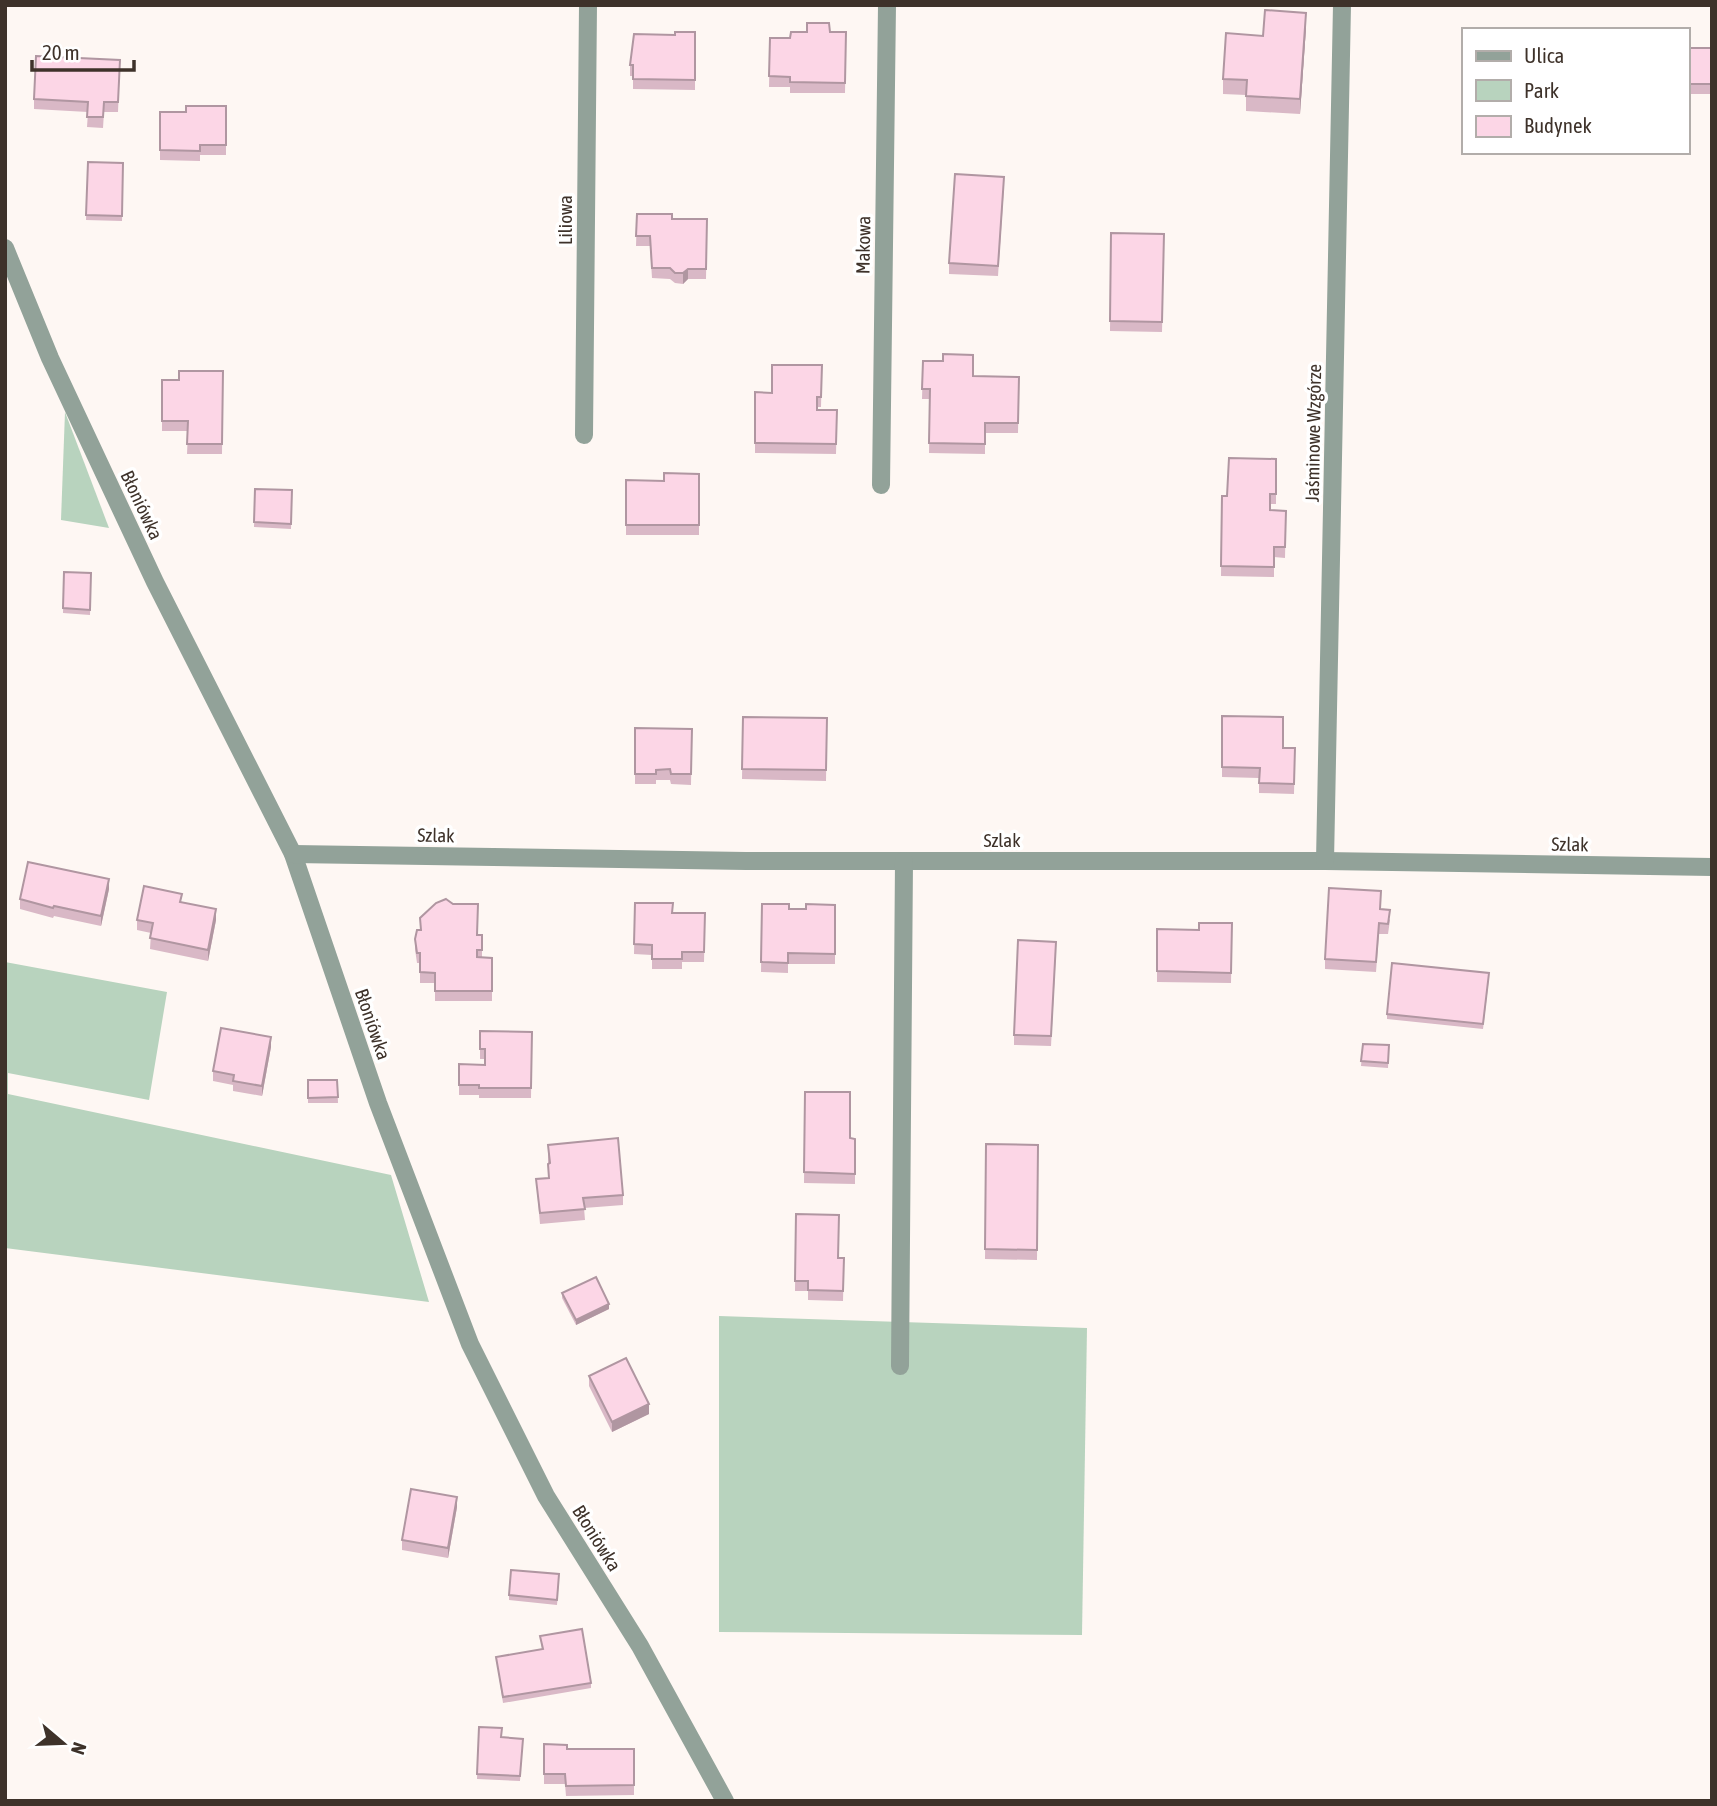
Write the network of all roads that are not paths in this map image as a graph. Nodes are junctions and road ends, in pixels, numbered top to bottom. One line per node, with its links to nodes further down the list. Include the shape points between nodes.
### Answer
1 (588, 5): 5 (street, Liliowa)
2 (887, 5): 6 (street, Makowa)
3 (1342, 5): 9 (street, Jaśminowe Wzgórze)
4 (5, 247): 7 (street, Błoniówka, via 50,358 155,582)
5 (584, 435)
6 (881, 485)
7 (293, 855): 8 (street, Szlak); 12 (street, Błoniówka, via 378,1103 470,1344 546,1496 640,1646)
8 (904, 861): 9 (street, Szlak); 11 (street)
9 (1325, 861): 10 (street, Szlak)
10 (1712, 867)
11 (900, 1366)
12 (725, 1801)

